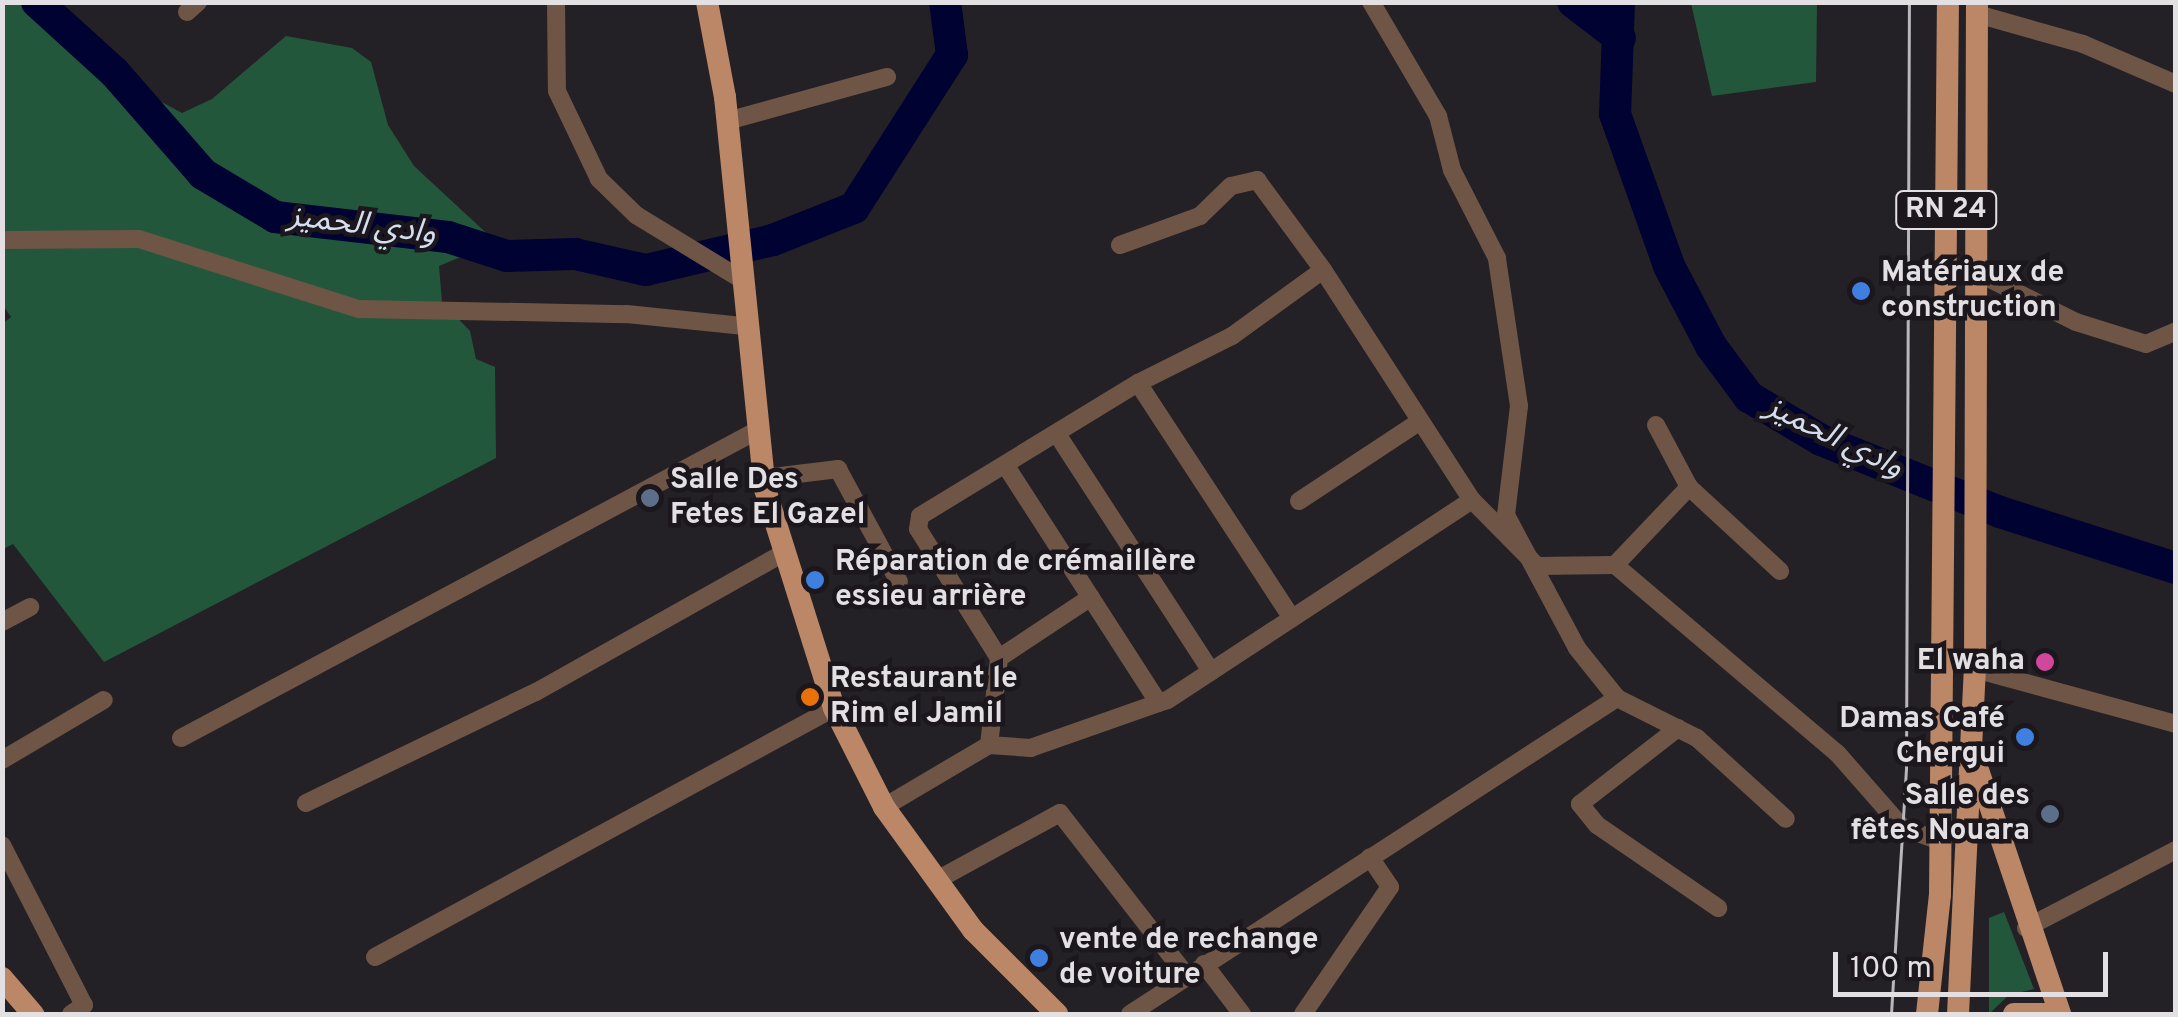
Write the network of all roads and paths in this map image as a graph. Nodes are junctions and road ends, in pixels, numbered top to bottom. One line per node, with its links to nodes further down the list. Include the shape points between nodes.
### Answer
1 (556, 2): 13 (street, via 557,91 599,179 636,215)
2 (706, 2): 8 (main road)
3 (1371, 2): 28 (street, via 1438,116 1452,170 1497,258 1519,406 1506,515)
4 (1948, 2): 47 (main road, RN 24)
5 (1976, 8): 7 (street); 12 (main road, RN 24)
6 (886, 77): 8 (street)
7 (2176, 84)
8 (727, 121): 13 (main road)
9 (2, 240): 14 (street, via 139,239 359,309 627,314)
10 (1120, 245): 11 (street, via 1200,216 1232,186 1258,180)
11 (1323, 270): 16 (street, via 1232,336); 17 (street)
12 (1974, 270): 15 (street, via 2076,322 2146,344); 36 (main road, RN 24, via 1970,569)
13 (741, 279): 14 (main road)
14 (744, 326): 19 (main road)
15 (2176, 332)
16 (1138, 383): 20 (street); 33 (street)
17 (1418, 422): 24 (street); 25 (street)
18 (1656, 424): 23 (street)
19 (758, 430): 22 (main road); 44 (street)
20 (1057, 434): 21 (street); 37 (street)
21 (1006, 466): 31 (street); 35 (street, via 916,522)
22 (764, 478): 26 (main road); 30 (street, via 838,469)
23 (1688, 487): 27 (street); 29 (street)
24 (1472, 500): 28 (street); 33 (street)
25 (1299, 501)
26 (784, 552): 41 (main road); 49 (street, via 536,692)
27 (1615, 564): 28 (street); 52 (street, via 1837,753 1890,817)
28 (1537, 566): 38 (street, via 1577,648)
29 (1780, 571)
30 (899, 582)
31 (1090, 598): 35 (street); 40 (street)
32 (30, 607): 34 (street)
33 (1292, 618): 37 (street)
34 (2, 622)
35 (999, 658): 45 (street)
36 (1976, 669): 42 (street); 46 (main road, RN 24)
37 (1211, 671): 40 (street)
38 (1617, 698): 43 (street); 55 (street)
39 (104, 700): 48 (street)
40 (1159, 703): 45 (street, via 1032,748)
41 (834, 708): 50 (main road); 59 (street)
42 (2176, 724)
43 (1678, 728): 51 (street); 57 (street, via 1580,804 1597,825)
44 (181, 738)
45 (990, 744): 50 (street)
46 (1972, 750): 58 (main road, RN 24); 71 (main road); 72 (main road, RN 24)
47 (1939, 758): 52 (main road, RN 24); 70 (main road)
48 (2, 760)
49 (306, 803)
50 (884, 808): 56 (main road)
51 (1786, 818)
52 (1940, 841): 69 (main road, RN 24)
53 (2, 845): 64 (street, via 84,1005)
54 (2176, 850): 58 (street)
55 (1370, 857): 60 (street); 68 (street, via 1390,887)
56 (937, 880): 61 (street, via 1060,813); 65 (main road, via 972,930)
57 (1718, 908)
58 (2026, 928): 75 (main road, RN 24)
59 (375, 957)
60 (1204, 964): 61 (street); 67 (street)
61 (1186, 976): 66 (street)
62 (2, 978): 63 (main road)
63 (33, 1014)
64 (71, 1014)
65 (1057, 1014)
66 (1130, 1014)
67 (1242, 1014)
68 (1302, 1014)
69 (1927, 1014)
70 (1945, 1014)
71 (1958, 1014)
72 (1972, 1014)
73 (2014, 1014): 74 (main road)
74 (2047, 1014)
75 (2060, 1014)

